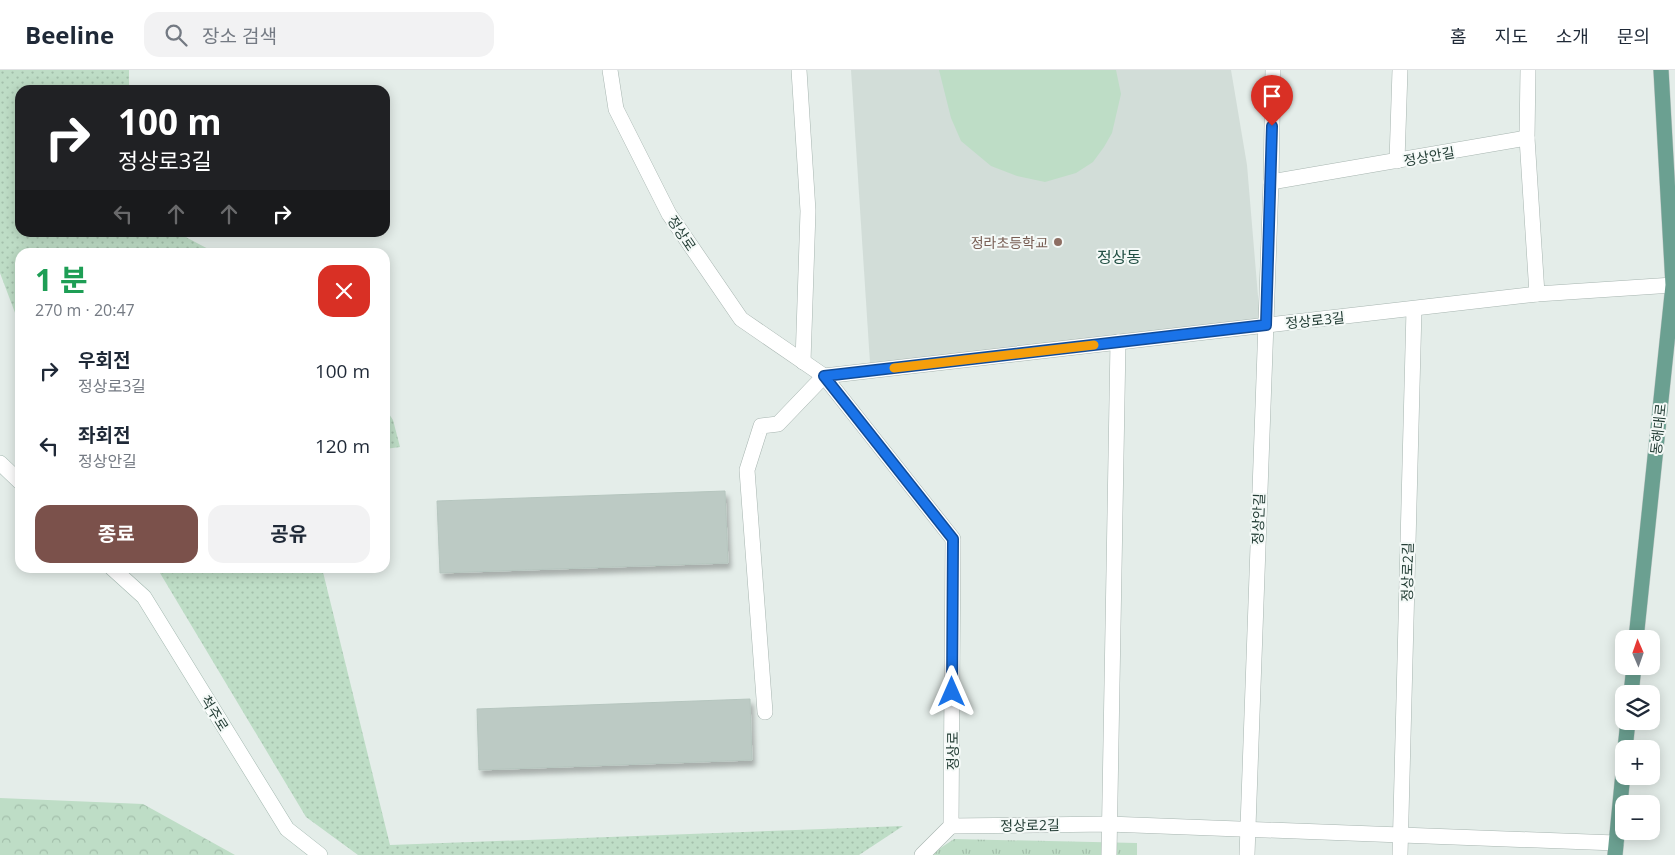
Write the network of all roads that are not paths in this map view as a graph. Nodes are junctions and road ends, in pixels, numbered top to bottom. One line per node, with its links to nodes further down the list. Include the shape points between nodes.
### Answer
1 (610, 70): 15 (street, 정상로, via 616,109 669,214 741,319)
2 (799, 70): 15 (street, via 808,210)
3 (1273, 70): 9 (street, 정상안길)
4 (1400, 70): 8 (street)
5 (1528, 70): 7 (street)
6 (1661, 70): 10 (main road, 동해대로)
7 (1527, 138): 8 (street, 정상안길); 11 (street)
8 (1397, 162): 9 (street, 정상안길)
9 (1270, 182): 13 (street, 정상안길)
10 (1673, 285): 11 (street, 정상로3길); 20 (main road, 동해대로)
11 (1537, 294): 12 (street, 정상로3길)
12 (1414, 309): 13 (street, 정상로3길); 26 (street, 정상로2길)
13 (1266, 325): 14 (street, 정상로3길); 25 (street, 정상안길)
14 (1118, 342): 16 (street, 정상로3길); 23 (street)
15 (803, 362): 16 (street, 정상로)
16 (824, 376): 21 (street, via 778,424 761,426 747,470); 24 (street, 정상로, via 953,539)
17 (0, 463): 18 (street)
18 (15, 477)
19 (118, 573): 28 (street, 척주로, via 144,597 287,829)
20 (1637, 630)
21 (765, 712)
22 (1622, 785): 27 (main road)
23 (1108, 824): 24 (street, 정상로2길); 25 (street, 정상로2길); 30 (street)
24 (951, 826): 29 (street)
25 (1247, 830): 26 (street, 정상로2길); 31 (street, 정상안길)
26 (1401, 836): 27 (street, 정상로2길); 32 (street, 정상로2길)
27 (1615, 849)
28 (320, 855)
29 (922, 855)
30 (1109, 855)
31 (1247, 855)
32 (1400, 855)

